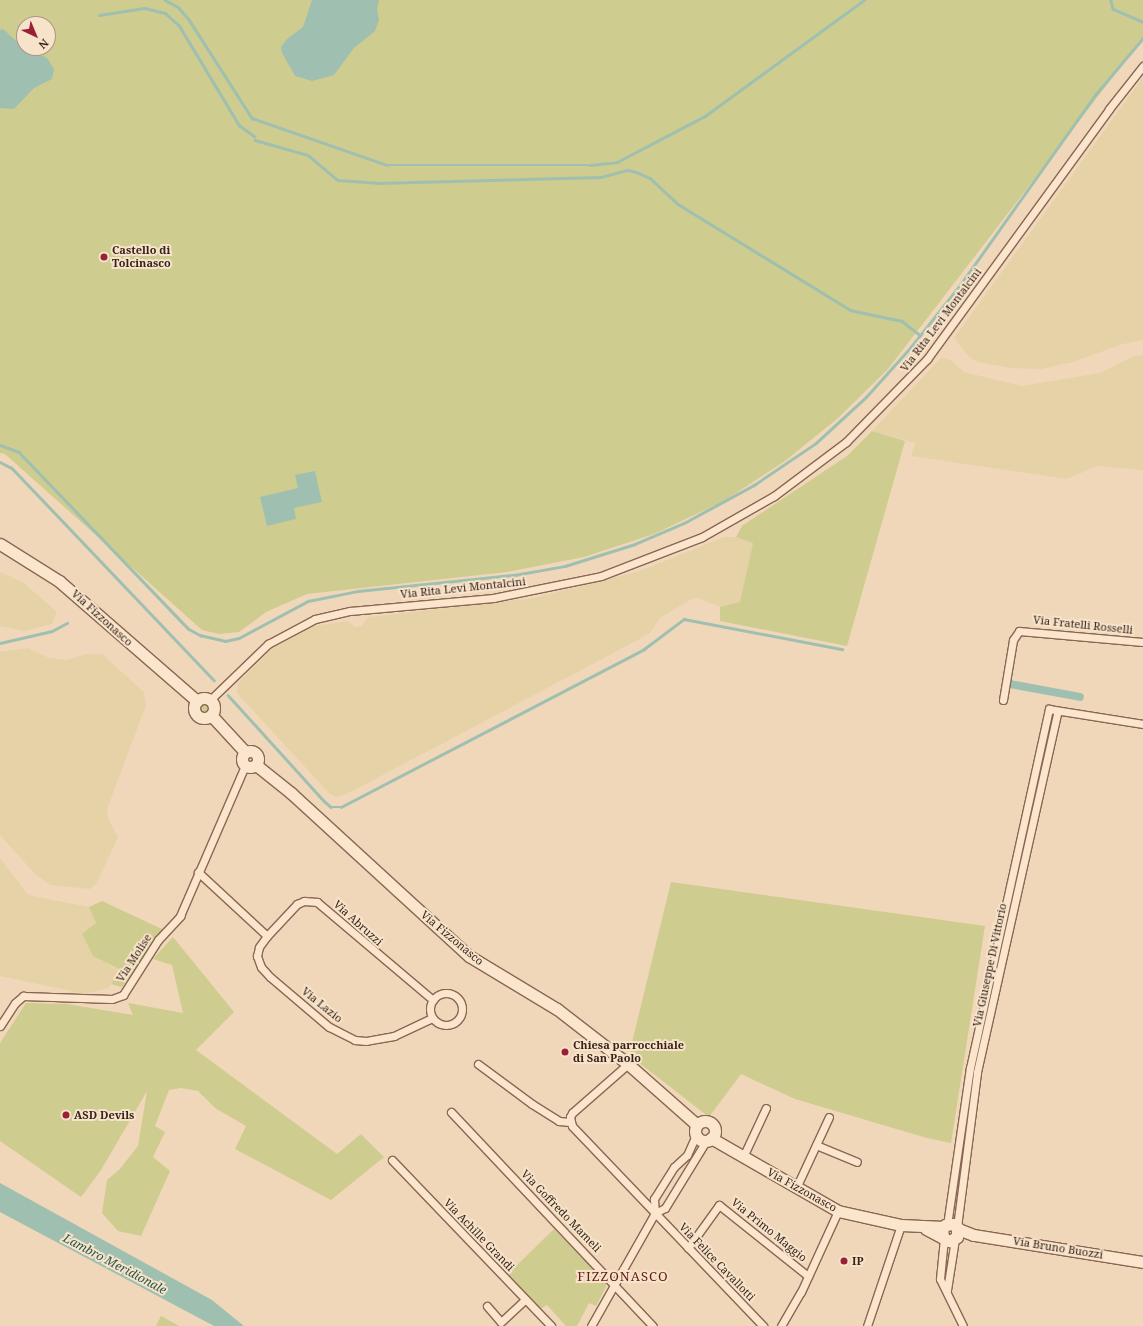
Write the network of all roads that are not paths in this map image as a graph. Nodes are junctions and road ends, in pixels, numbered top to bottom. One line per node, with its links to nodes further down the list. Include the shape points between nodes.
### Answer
1 (1143, 66): 4 (street, Via Rita Levi Montalcini, via 927,359 846,442 774,496 702,537 601,576 493,598 350,611 315,619 268,644)
2 (0, 544): 6 (main road, Via Fizzonasco, via 60,581)
3 (1143, 642): 5 (street, Via Fratelli Rosselli, via 1019,632 1014,640)
4 (213, 697): 6 (main road); 8 (main road, via 214,707)
5 (1003, 700)
6 (197, 701): 8 (main road, via 195,711 199,716 205,718)
7 (1058, 711): 9 (street); 12 (street, Via Giuseppe Di Vittorio, via 1049,709); 13 (street, Via Giuseppe Di Vittorio)
8 (211, 715): 10 (main road, Via Fizzonasco, via 245,752 250,751 257,755)
9 (1143, 724)
10 (250, 766): 11 (street, Via Molise); 19 (main road, Via Fizzonasco, via 290,793 469,956 557,1009)
11 (198, 872): 14 (street); 17 (street, Via Molise, via 180,916 151,950 123,995 112,999 23,996 15,1003)
12 (1002, 923): 13 (street); 25 (street, Via Giuseppe Di Vittorio, via 970,1068)
13 (1010, 924): 27 (street, Via Giuseppe Di Vittorio, via 977,1072)
14 (267, 936): 15 (street, Via Abruzzi, via 297,904 304,901 317,902); 16 (street, Via Lazio, via 259,946 257,956 261,967 343,1036 366,1042 382,1039)
15 (433, 1000): 16 (street, via 430,1012); 16 (street, via 438,995 450,994 460,1001 462,1007 459,1019 455,1023 442,1025)
16 (432, 1018)
17 (0, 1026)
18 (478, 1064): 23 (street, via 532,1104 559,1121)
19 (628, 1064): 23 (street, via 572,1113); 24 (main road, Via Fizzonasco)
20 (766, 1108): 29 (street)
21 (451, 1112): 40 (street, Via Goffredo Mameli)
22 (829, 1117): 28 (street)
23 (570, 1122): 34 (street, Via Felice Cavallotti)
24 (697, 1130): 26 (main road, Via Fizzonasco, via 700,1139); 26 (main road, via 706,1122 712,1124 714,1133); 34 (street, via 687,1156 674,1167 654,1199)
25 (958, 1139): 27 (street); 36 (street, Via Giuseppe Di Vittorio)
26 (709, 1140): 29 (main road, Via Fizzonasco); 34 (street, via 665,1208)
27 (968, 1140): 36 (street, Via Giuseppe Di Vittorio)
28 (816, 1145): 31 (street); 32 (street)
29 (744, 1157): 32 (main road, Via Fizzonasco)
30 (392, 1160): 41 (street, Via Achille Grandi)
31 (857, 1162)
32 (796, 1188): 33 (main road, Via Fizzonasco)
33 (838, 1211): 35 (main road, Via Fizzonasco); 39 (street)
34 (655, 1212): 37 (street, Via Felice Cavallotti); 40 (street)
35 (901, 1225): 36 (main road, Via Fizzonasco); 48 (street)
36 (951, 1232): 38 (main road, Via Bruno Buozzi); 49 (street, via 939,1271 940,1279)
37 (688, 1248): 39 (street, Via Primo Maggio, via 720,1204); 46 (street, Via Felice Cavallotti)
38 (1143, 1262)
39 (808, 1276): 47 (street)
40 (615, 1284): 44 (street); 45 (street, Via Goffredo Mameli)
41 (525, 1300): 42 (street, via 501,1322); 43 (street, Via Achille Grandi)
42 (487, 1306)
43 (551, 1326)
44 (591, 1326)
45 (653, 1326)
46 (763, 1326)
47 (781, 1326)
48 (867, 1326)
49 (963, 1326)

